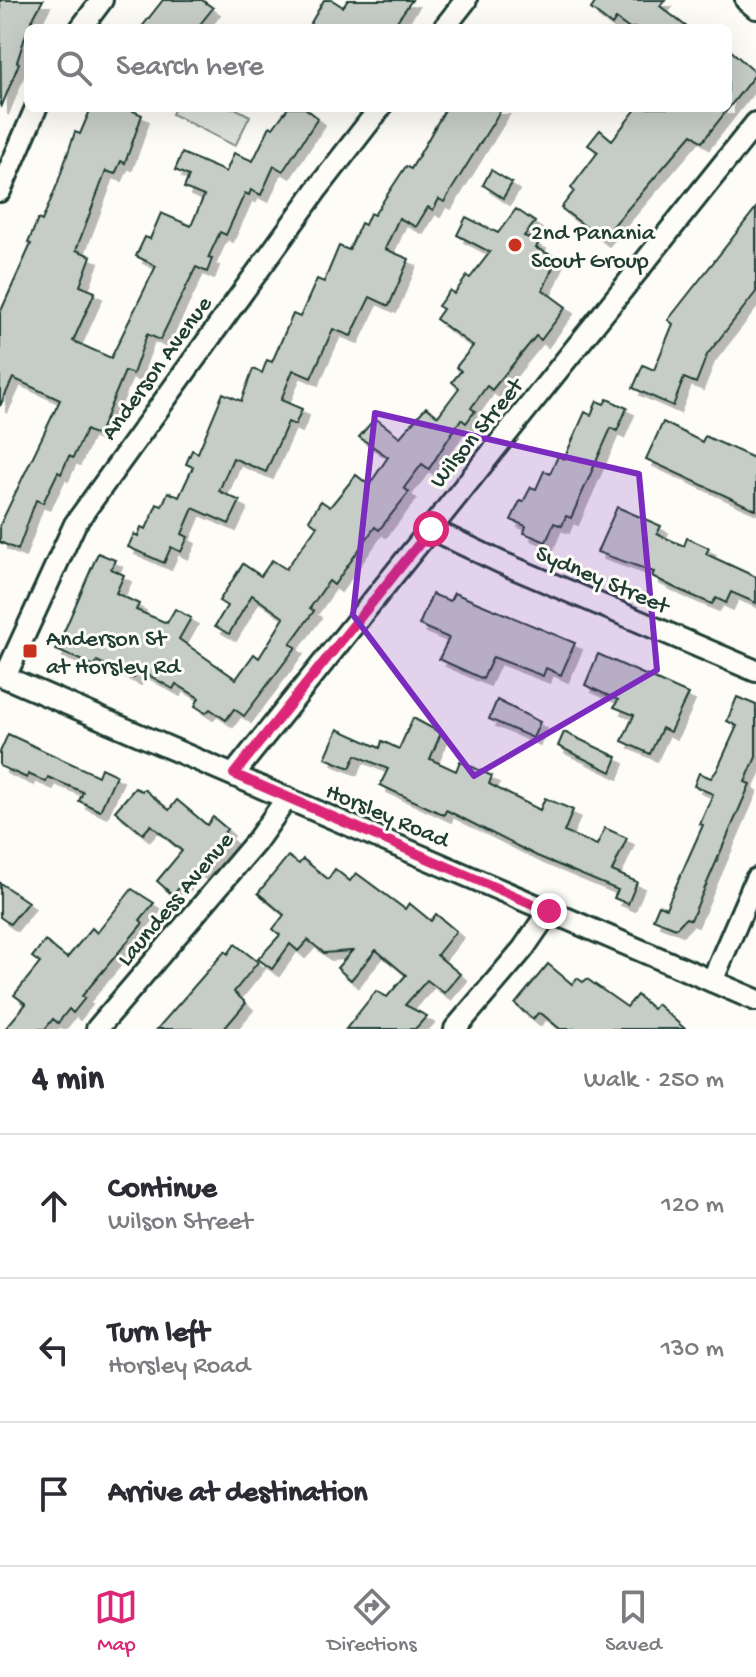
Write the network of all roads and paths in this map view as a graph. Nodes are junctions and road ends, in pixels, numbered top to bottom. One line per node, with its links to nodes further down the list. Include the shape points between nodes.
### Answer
1 (102, 0): 5 (street)
2 (466, 0): 6 (street)
3 (746, 0): 4 (street)
4 (756, 8)
5 (84, 24)
6 (447, 24)
7 (34, 112): 10 (street)
8 (377, 112): 13 (street, Anderson Avenue, via 75,524)
9 (756, 123): 11 (street, Wilson Street)
10 (0, 191)
11 (431, 529): 12 (street, Sydney Street); 14 (street, Wilson Street)
12 (756, 671)
13 (3, 676): 14 (street, Horsley Road)
14 (234, 774): 15 (street, Horsley Road)
15 (287, 798): 17 (street, Horsley Road); 20 (street, Laundess Avenue, via 256,842)
16 (756, 879): 18 (street)
17 (549, 911): 18 (street, Horsley Road); 21 (street)
18 (712, 981): 19 (street, Horsley Road)
19 (756, 1000)
20 (97, 1029)
21 (455, 1029)

